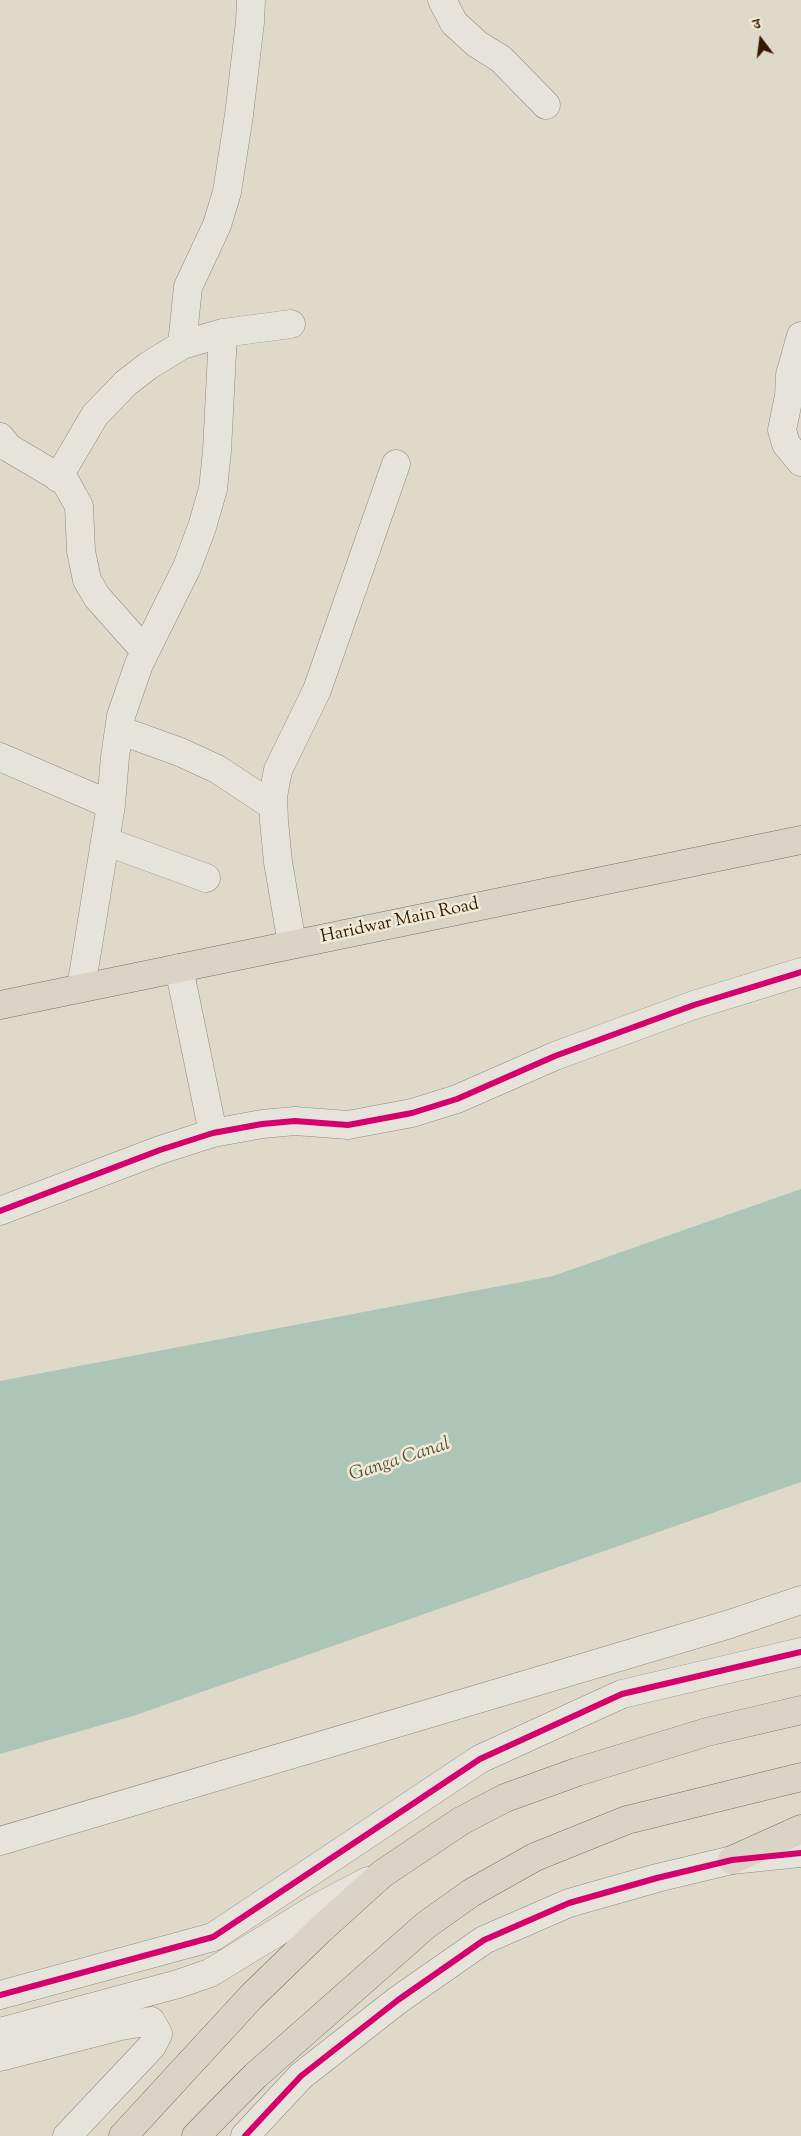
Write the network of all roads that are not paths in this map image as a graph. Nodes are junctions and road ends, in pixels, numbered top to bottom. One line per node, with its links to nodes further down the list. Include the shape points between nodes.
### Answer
1 (250, 0): 7 (street, via 239,115 227,192 217,225 188,287)
2 (442, 0): 3 (street, via 454,23 500,59)
3 (546, 105)
4 (291, 324): 5 (street)
5 (223, 333): 7 (street); 12 (street, via 213,489 187,567)
6 (801, 336): 9 (street, via 790,375 782,434)
7 (182, 345): 11 (street, via 126,383 95,415)
8 (0, 437): 11 (street, via 9,448)
9 (801, 462)
10 (396, 464): 16 (street, via 317,690 278,770)
11 (58, 478): 12 (street, via 65,481 79,506 81,551 87,580 97,597)
12 (145, 651): 13 (street)
13 (119, 730): 15 (street); 16 (street, via 217,769)
14 (0, 757): 15 (street)
15 (111, 805): 18 (street)
16 (273, 806): 20 (street, via 278,862)
17 (801, 840): 20 (main road, Haridwar Main Road)
18 (105, 841): 19 (street); 23 (street)
19 (206, 878)
20 (292, 944): 21 (main road, Haridwar Main Road)
21 (179, 968): 23 (main road, Haridwar Main Road); 25 (street)
22 (801, 972): 25 (street, via 694,1005 555,1056 457,1099 412,1113 348,1125 296,1121)
23 (81, 988): 24 (main road, Haridwar Main Road)
24 (0, 1005)
25 (213, 1133): 26 (street)
26 (0, 1211)
27 (801, 1600): 32 (street, via 721,1627)
28 (801, 1652): 36 (street, via 622,1694 480,1758 213,1937)
29 (801, 1710): 35 (main road, via 707,1732 576,1772 505,1798 461,1821)
30 (801, 1777): 41 (main road, via 627,1820 535,1856 471,1893 411,1938 255,2076)
31 (801, 1829): 34 (main road)
32 (0, 1841)
33 (801, 1853): 34 (street)
34 (732, 1860): 42 (street, via 569,1902 484,1940 398,2000 301,2076)
35 (382, 1874): 37 (street, via 313,1910 210,1973); 40 (main road, via 251,1997)
36 (0, 1995)
37 (0, 2032)
38 (0, 2057): 39 (street, via 121,2026 151,2022 158,2034 152,2046)
39 (67, 2136)
40 (123, 2136)
41 (196, 2136)
42 (245, 2136)

